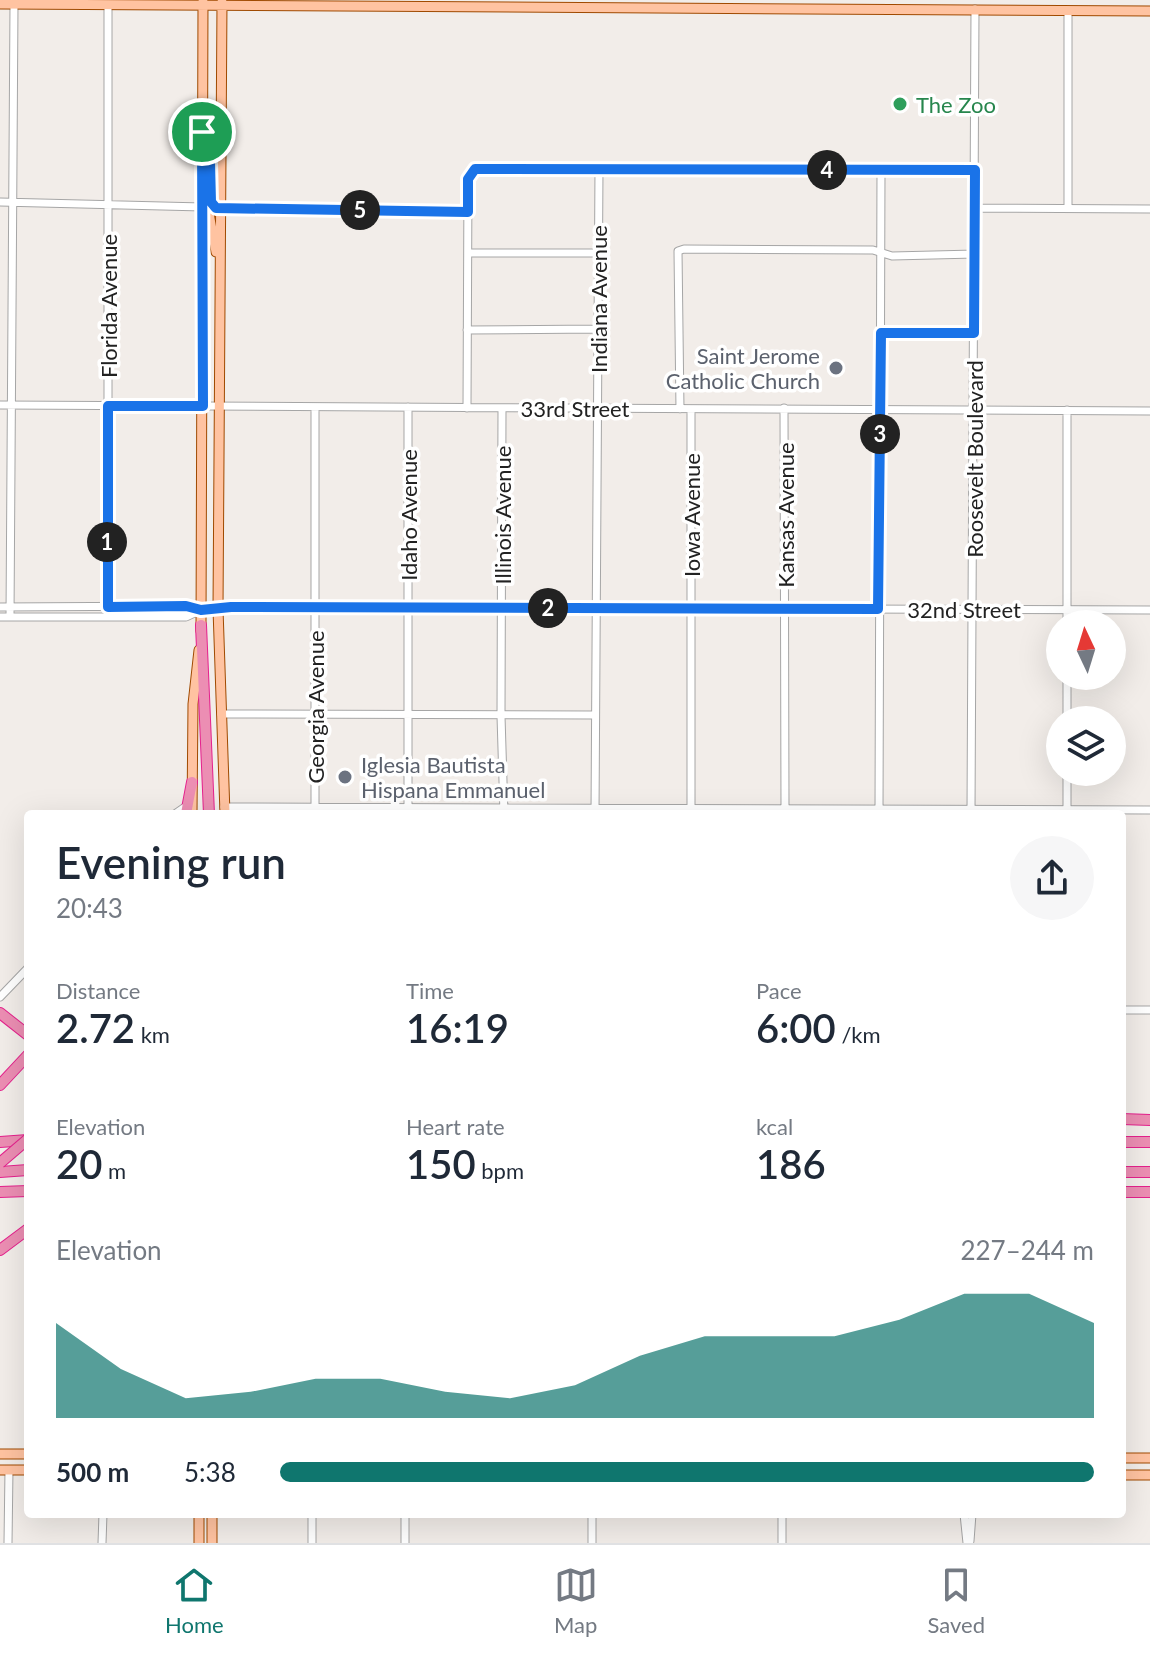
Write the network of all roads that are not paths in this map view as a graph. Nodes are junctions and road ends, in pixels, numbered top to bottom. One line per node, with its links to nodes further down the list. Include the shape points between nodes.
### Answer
1 (240, 0): 11 (main road)
2 (634, 0): 12 (main road)
3 (773, 0): 13 (main road)
4 (175, 3): 5 (main road); 10 (main road)
5 (203, 3): 6 (main road); 18 (main road)
6 (222, 3): 11 (main road); 26 (main road)
7 (0, 4): 8 (main road)
8 (14, 4): 10 (main road); 23 (street)
9 (1150, 4): 16 (main road)
10 (108, 5): 24 (street, Florida Avenue)
11 (250, 5): 12 (main road)
12 (652, 6): 13 (main road)
13 (733, 6): 14 (main road)
14 (975, 9): 15 (main road); 21 (street, Roosevelt Boulevard)
15 (1068, 10): 16 (main road); 28 (street)
16 (1138, 11): 17 (main road)
17 (1150, 11)
18 (202, 132): 25 (main road); 26 (main road, via 210,162 211,202)
19 (599, 169): 20 (street); 30 (street, via 472,171); 33 (street, Indiana Avenue)
20 (881, 170): 21 (street); 31 (street)
21 (975, 170): 27 (street, Roosevelt Boulevard)
22 (0, 202): 23 (street)
23 (14, 203): 24 (street); 41 (street)
24 (108, 205): 25 (street); 42 (street, Florida Avenue)
25 (203, 207): 35 (main road, via 209,213); 43 (main road)
26 (220, 208): 30 (street); 35 (main road)
27 (975, 208): 28 (street); 34 (street, Roosevelt Boulevard)
28 (1068, 208): 29 (street)
29 (1150, 209)
30 (468, 212): 32 (street)
31 (882, 252): 34 (street); 38 (street); 51 (street, via 679,251)
32 (468, 253): 33 (street); 37 (street)
33 (598, 253): 36 (street, Indiana Avenue)
34 (975, 254): 39 (street, Roosevelt Boulevard)
35 (220, 271): 44 (main road)
36 (598, 329): 37 (street); 50 (street, Indiana Avenue)
37 (467, 330): 47 (street)
38 (881, 333): 39 (street); 53 (street)
39 (974, 333): 54 (street, Roosevelt Boulevard)
40 (0, 405): 41 (street, 33rd Street)
41 (12, 405): 42 (street, 33rd Street); 58 (street)
42 (108, 406): 43 (street, 33rd Street); 60 (street, Florida Avenue)
43 (203, 406): 44 (street, 33rd Street); 70 (main road)
44 (220, 406): 45 (street, 33rd Street); 64 (main road)
45 (315, 407): 46 (street, 33rd Street); 61 (street, Georgia Avenue)
46 (408, 407): 47 (street, 33rd Street); 62 (street, Idaho Avenue)
47 (467, 408): 48 (street, 33rd Street)
48 (502, 408): 50 (street, 33rd Street); 63 (street, Illinois Avenue)
49 (784, 408): 52 (street, 33rd Street); 53 (street, 33rd Street); 67 (street, Kansas Avenue)
50 (597, 409): 51 (street, 33rd Street); 65 (street, Indiana Avenue)
51 (680, 409): 52 (street, 33rd Street)
52 (691, 409): 66 (street, Iowa Avenue)
53 (881, 409): 54 (street, 33rd Street); 68 (street)
54 (974, 409): 55 (street, 33rd Street); 69 (street, Roosevelt Boulevard)
55 (1067, 410): 56 (street, 33rd Street); 71 (street)
56 (1150, 411)
57 (0, 607): 58 (street, 32nd Street)
58 (11, 607): 59 (street, 32nd Street); 75 (street)
59 (89, 607): 60 (street, 32nd Street); 76 (street)
60 (108, 607): 70 (street, 32nd Street)
61 (315, 608): 62 (street, 32nd Street); 64 (street, 32nd Street); 79 (street, Georgia Avenue)
62 (409, 608): 63 (street, 32nd Street); 80 (street, Idaho Avenue)
63 (501, 608): 65 (street, 32nd Street); 82 (street, Illinois Avenue)
64 (218, 609): 70 (street, 32nd Street); 78 (main road)
65 (596, 609): 66 (street, 32nd Street); 81 (street, Indiana Avenue)
66 (692, 609): 67 (street, 32nd Street); 92 (street, Iowa Avenue)
67 (786, 609): 68 (street, 32nd Street); 93 (street, Kansas Avenue)
68 (878, 609): 69 (street, 32nd Street); 94 (street)
69 (973, 609): 71 (street, 32nd Street); 95 (street, Roosevelt Boulevard)
70 (201, 610): 76 (street, 32nd Street, via 186,617); 77 (main road)
71 (1067, 610)
72 (1126, 610): 73 (street, 32nd Street)
73 (1150, 610)
74 (0, 617): 75 (street, 32nd Street)
75 (10, 617): 76 (street, 32nd Street)
76 (89, 617)
77 (201, 625): 83 (main road); 85 (highway)
78 (221, 714): 79 (street); 87 (main road)
79 (315, 714): 80 (street); 88 (street, Georgia Avenue)
80 (409, 714): 82 (street); 89 (street, Idaho Avenue)
81 (594, 715): 82 (street); 91 (street, Indiana Avenue)
82 (501, 716): 90 (street, Illinois Avenue)
83 (192, 782): 86 (highway)
84 (1067, 786): 96 (street)
85 (209, 809)
86 (189, 810)
87 (224, 810): 88 (street)
88 (315, 810): 89 (street)
89 (408, 810)
90 (504, 810)
91 (595, 810)
92 (691, 810)
93 (786, 810)
94 (879, 810)
95 (971, 810)
96 (1067, 810)
97 (1150, 810): 98 (street)
98 (1126, 811)
99 (24, 972): 100 (street)
100 (0, 997)
101 (1126, 1010): 102 (street)
102 (1150, 1010)
103 (0, 1013): 104 (highway)
104 (24, 1032)
105 (24, 1059): 106 (highway)
106 (0, 1085)
107 (1126, 1119): 108 (highway)
108 (1150, 1120)
109 (24, 1140): 110 (highway)
110 (0, 1142)
111 (1126, 1142): 112 (highway)
112 (1150, 1142)
113 (24, 1143): 114 (highway, bridge)
114 (0, 1163)
115 (24, 1170): 117 (highway)
116 (1126, 1171): 118 (highway)
117 (0, 1172)
118 (1149, 1172)
119 (24, 1191): 120 (highway)
120 (0, 1192)
121 (1126, 1192): 122 (highway)
122 (1150, 1192)
123 (24, 1232): 124 (highway)
124 (0, 1250)
125 (0, 1454): 126 (main road)
126 (24, 1454)
127 (1150, 1458): 128 (main road)
128 (1126, 1461)
129 (1126, 1461): 130 (main road)
130 (1150, 1464)
131 (4, 1470): 143 (street)
132 (1126, 1475): 133 (main road)
133 (1150, 1475)
134 (103, 1518): 144 (street)
135 (199, 1518): 145 (main road)
136 (212, 1518): 146 (main road)
137 (312, 1518): 147 (street)
138 (405, 1518): 148 (street)
139 (592, 1518): 149 (street)
140 (782, 1518): 150 (street)
141 (965, 1518): 151 (street)
142 (972, 1518): 151 (street)
143 (8, 1543)
144 (102, 1543)
145 (199, 1543)
146 (212, 1543)
147 (312, 1543)
148 (405, 1543)
149 (592, 1543)
150 (782, 1543)
151 (969, 1543)

